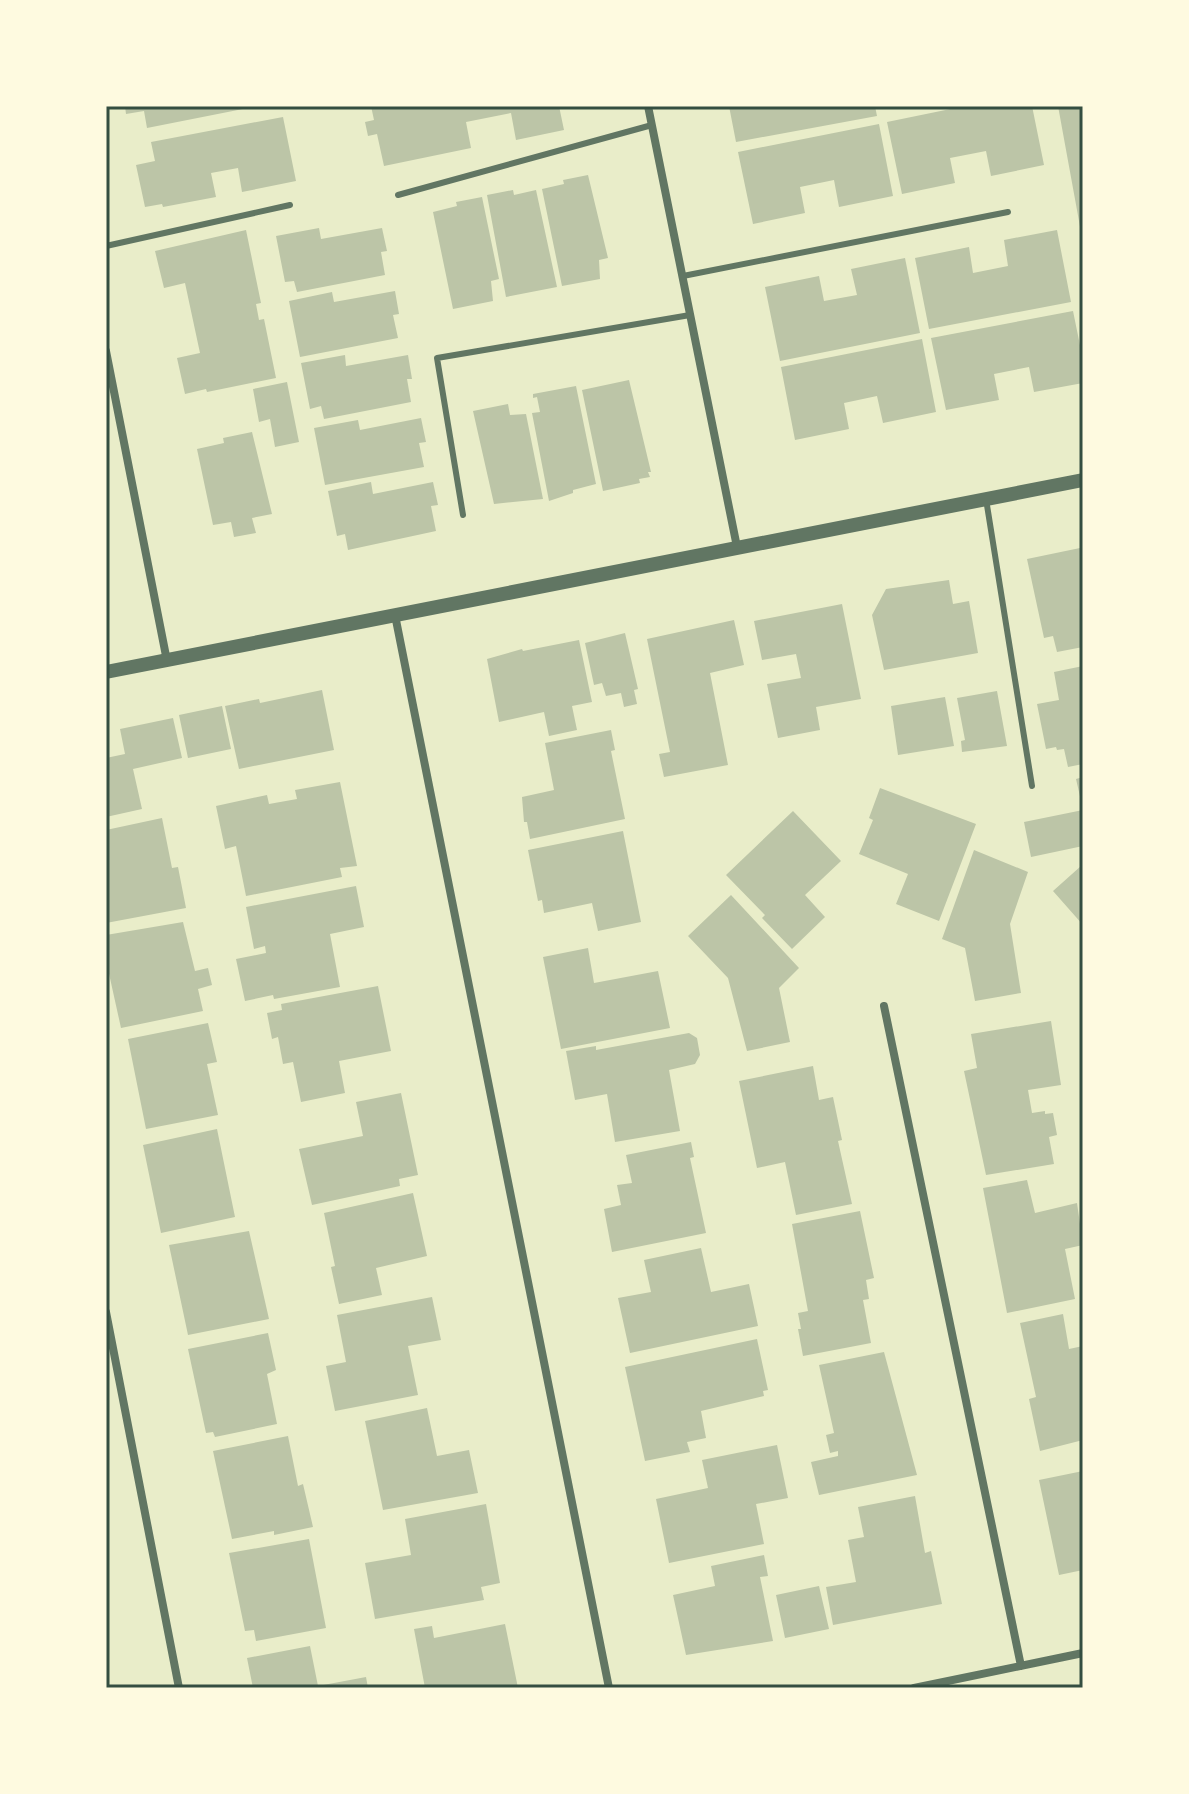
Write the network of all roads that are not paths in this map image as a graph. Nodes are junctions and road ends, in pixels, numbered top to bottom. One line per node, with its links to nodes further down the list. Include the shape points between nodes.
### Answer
1 (648, 106): 2 (street)
2 (652, 125): 3 (lane); 7 (street)
3 (398, 195)
4 (290, 205): 6 (lane)
5 (1008, 212): 7 (lane)
6 (106, 246)
7 (683, 276): 8 (street)
8 (690, 315): 12 (lane, via 437,358); 13 (street)
9 (106, 351): 15 (street)
10 (1083, 480): 11 (street)
11 (986, 499): 13 (street); 17 (lane)
12 (463, 515)
13 (737, 547): 14 (street)
14 (395, 615): 15 (street); 24 (street)
15 (167, 661): 16 (street)
16 (106, 672)
17 (1032, 786)
18 (884, 1006): 21 (street)
19 (106, 1312): 23 (street)
20 (1083, 1653): 21 (street)
21 (1021, 1666): 22 (street)
22 (963, 1683): 25 (street)
23 (179, 1688)
24 (609, 1688)
25 (914, 1688)

